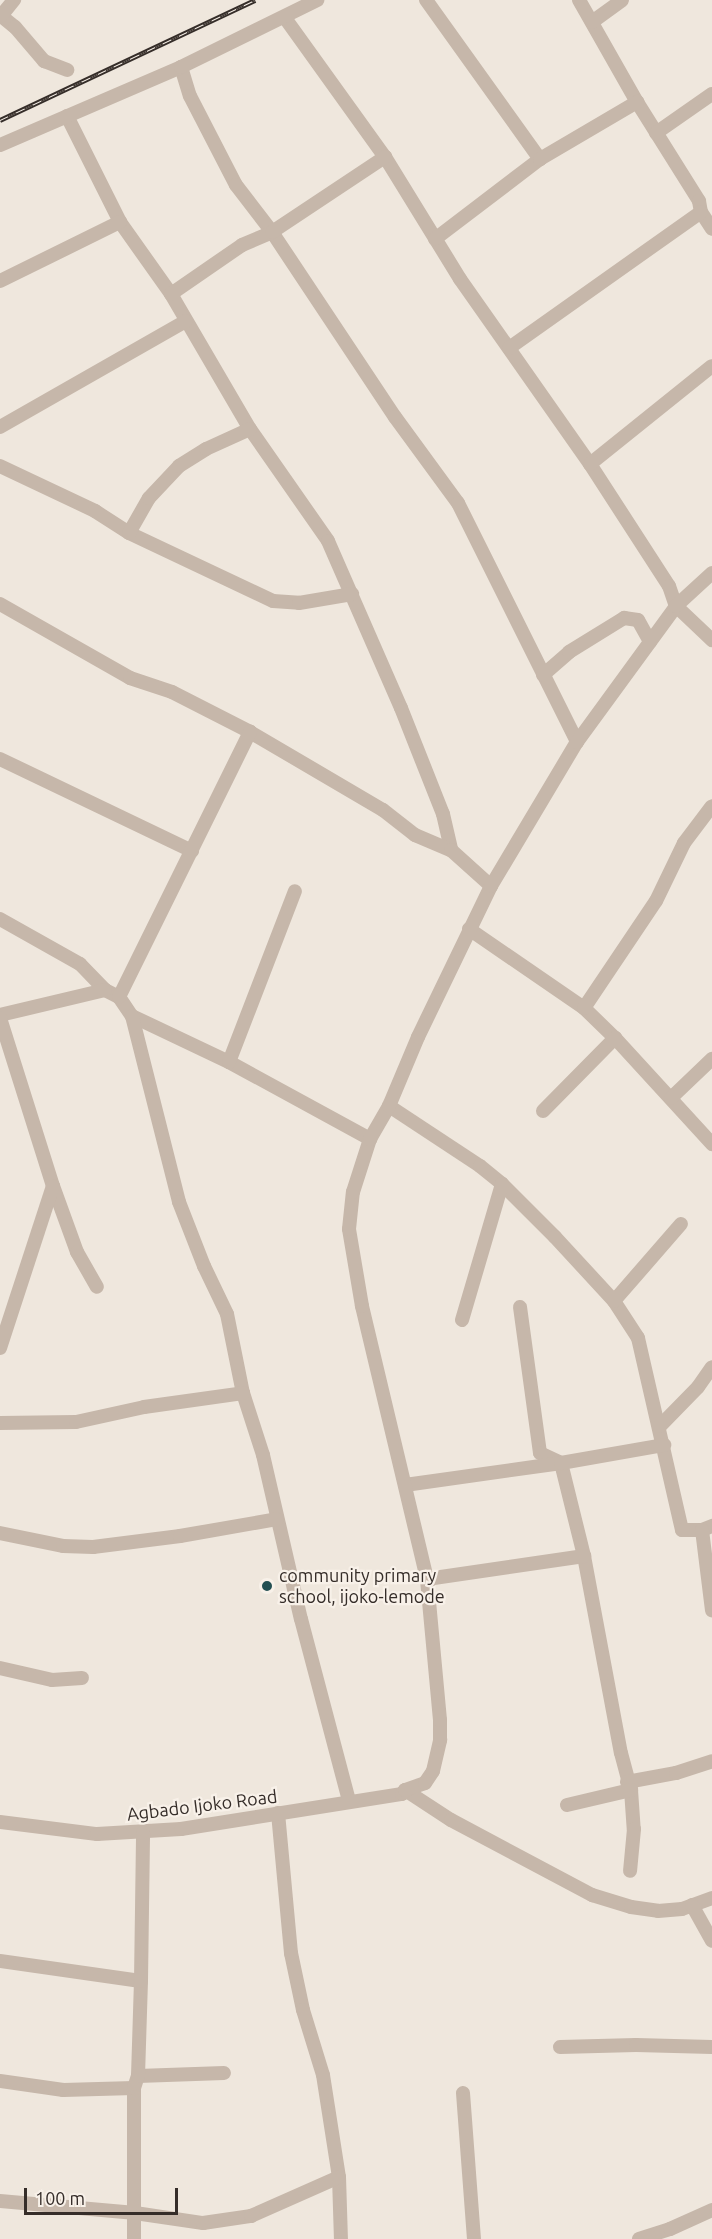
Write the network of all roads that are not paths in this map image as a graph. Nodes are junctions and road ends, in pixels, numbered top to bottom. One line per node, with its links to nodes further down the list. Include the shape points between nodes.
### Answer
1 (14, 0): 6 (street)
2 (317, 0): 7 (street)
3 (426, 0): 17 (street)
4 (579, 0): 8 (street)
5 (622, 0): 8 (street)
6 (1, 16): 10 (street, via 44,61)
7 (285, 18): 9 (street); 16 (street)
8 (592, 22): 12 (street)
9 (181, 68): 13 (street); 21 (street, via 190,96 228,173)
10 (67, 70)
11 (712, 94): 14 (street)
12 (637, 102): 14 (street); 17 (street)
13 (67, 116): 15 (street); 19 (street)
14 (656, 133): 18 (street, via 699,201)
15 (0, 145)
16 (385, 157): 21 (street); 22 (street)
17 (540, 159): 22 (street)
18 (701, 212): 20 (street); 26 (street)
19 (120, 222): 23 (street); 24 (street)
20 (712, 229)
21 (272, 232): 24 (street, via 242,244); 39 (street, via 395,417 458,503)
22 (435, 239): 26 (street)
23 (0, 281)
24 (171, 294): 25 (street)
25 (186, 321): 28 (street); 29 (street)
26 (509, 348): 30 (street)
27 (712, 366): 30 (street)
28 (0, 427)
29 (250, 429): 32 (street, via 179,466 149,498); 34 (street, via 328,541)
30 (590, 464): 36 (street, via 669,586)
31 (0, 466): 32 (street, via 94,511)
32 (129, 533): 34 (street, via 273,601 299,603)
33 (712, 573): 36 (street)
34 (351, 594): 44 (street, via 443,814)
35 (0, 604): 40 (street, via 130,678 172,692)
36 (676, 606): 37 (street); 38 (street)
37 (712, 640)
38 (650, 642): 39 (street, via 638,620 624,618 569,652); 41 (street)
39 (543, 675): 41 (street)
40 (250, 732): 44 (street, via 383,810 415,835); 45 (street)
41 (577, 741): 46 (street)
42 (0, 759): 45 (street)
43 (712, 806): 52 (street, via 684,843 656,901)
44 (451, 850): 46 (street)
45 (192, 851): 51 (street)
46 (491, 886): 49 (street)
47 (295, 891): 57 (street)
48 (0, 920): 50 (street, via 80,964)
49 (470, 929): 52 (street); 59 (street)
50 (105, 990): 51 (street); 53 (street)
51 (119, 997): 54 (street)
52 (584, 1008): 55 (street)
53 (0, 1016): 64 (street)
54 (132, 1016): 57 (street); 72 (street, via 179,1202 227,1314)
55 (615, 1038): 58 (street); 60 (street)
56 (712, 1059): 58 (street)
57 (229, 1062): 61 (street)
58 (671, 1098): 62 (street)
59 (389, 1106): 61 (street); 63 (street)
60 (543, 1111)
61 (370, 1139): 77 (street, via 353,1192 350,1229 362,1306)
62 (712, 1142)
63 (502, 1184): 67 (street); 69 (street)
64 (53, 1186): 66 (street, via 77,1252); 70 (street)
65 (681, 1224): 67 (street)
66 (98, 1287)
67 (614, 1301): 74 (street, via 638,1338)
68 (520, 1307): 76 (street, via 540,1453)
69 (462, 1320)
70 (0, 1348)
71 (712, 1367): 74 (street)
72 (243, 1393): 73 (street, via 144,1407 76,1422); 78 (street, via 263,1455)
73 (0, 1423)
74 (660, 1426): 75 (street)
75 (664, 1444): 76 (street); 79 (street, via 682,1530)
76 (561, 1463): 77 (street); 81 (street)
77 (405, 1485): 82 (street)
78 (277, 1519): 80 (street, via 93,1548); 89 (street)
79 (707, 1528): 83 (street)
80 (0, 1533)
81 (584, 1556): 82 (street); 87 (street)
82 (427, 1580): 88 (street, Agbado Ijoko Road, via 441,1740 433,1771 425,1783)
83 (712, 1610)
84 (0, 1668): 85 (street, via 52,1680)
85 (82, 1678)
86 (712, 1761): 87 (street)
87 (629, 1786): 90 (street); 94 (street, via 634,1829)
88 (405, 1790): 89 (street, Agbado Ijoko Road, via 402,1794); 96 (street, via 460,1826 591,1895 658,1911)
89 (349, 1801): 91 (street, Agbado Ijoko Road)
90 (567, 1805)
91 (278, 1813): 93 (street, Agbado Ijoko Road); 106 (street, via 291,1953 323,2075)
92 (0, 1822): 93 (street, Agbado Ijoko Road, via 97,1834)
93 (143, 1833): 99 (street)
94 (630, 1871)
95 (712, 1898): 96 (street)
96 (692, 1905): 97 (street)
97 (712, 1941)
98 (0, 1961): 99 (street)
99 (141, 1981): 104 (street)
100 (560, 2047): 101 (street)
101 (712, 2047)
102 (224, 2073): 104 (street)
103 (0, 2081): 104 (street, via 63,2090)
104 (136, 2082): 109 (street)
105 (463, 2093): 112 (street)
106 (339, 2177): 109 (street, via 251,2216 228,2221 203,2223); 111 (street)
107 (0, 2201): 109 (street)
108 (712, 2210): 113 (street)
109 (135, 2213): 110 (street)
110 (134, 2239)
111 (341, 2239)
112 (474, 2239)
113 (639, 2239)

